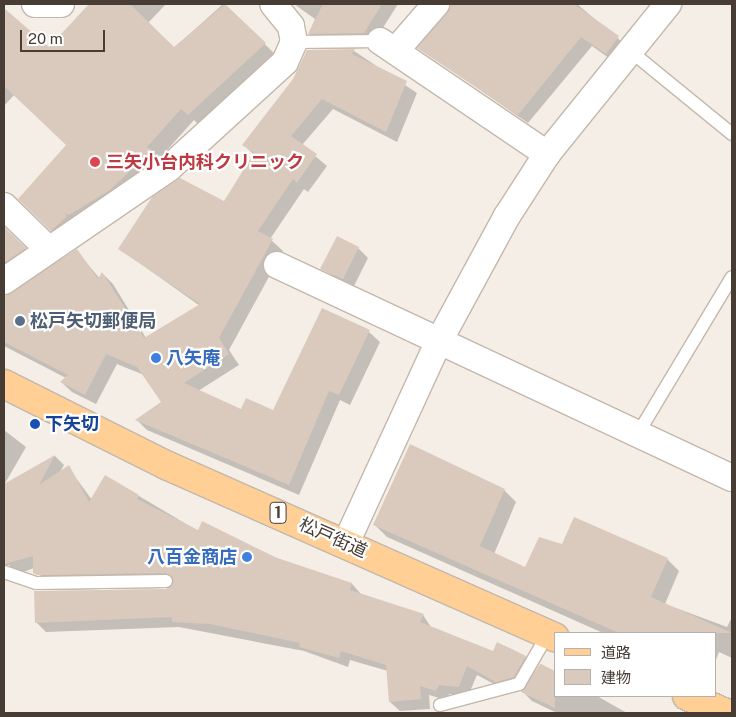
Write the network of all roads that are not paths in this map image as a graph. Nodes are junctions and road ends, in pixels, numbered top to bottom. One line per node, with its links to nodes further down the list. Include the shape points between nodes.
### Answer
1 (35, 4): 2 (street)
2 (61, 4)
3 (273, 4): 6 (street, via 291,26)
4 (436, 4): 7 (street)
5 (668, 4): 8 (street)
6 (294, 42): 7 (lane); 12 (street, via 285,62 169,168)
7 (389, 45): 10 (street)
8 (629, 50): 9 (lane); 10 (street)
9 (732, 134)
10 (547, 154): 16 (street, via 507,216)
11 (4, 206): 12 (street)
12 (48, 249): 15 (street)
13 (277, 265): 16 (street)
14 (732, 277): 18 (lane)
15 (4, 281)
16 (438, 343): 18 (street); 20 (street)
17 (4, 384): 20 (main road, 松戸街道 / 1, via 166,465)
18 (638, 435): 19 (street)
19 (732, 478)
20 (346, 543): 23 (main road, 松戸街道 / 1)
21 (4, 572): 22 (lane, via 36,583)
22 (166, 581)
23 (551, 636): 25 (lane, via 519,684)
24 (689, 697): 26 (main road)
25 (440, 705)
26 (726, 713)

